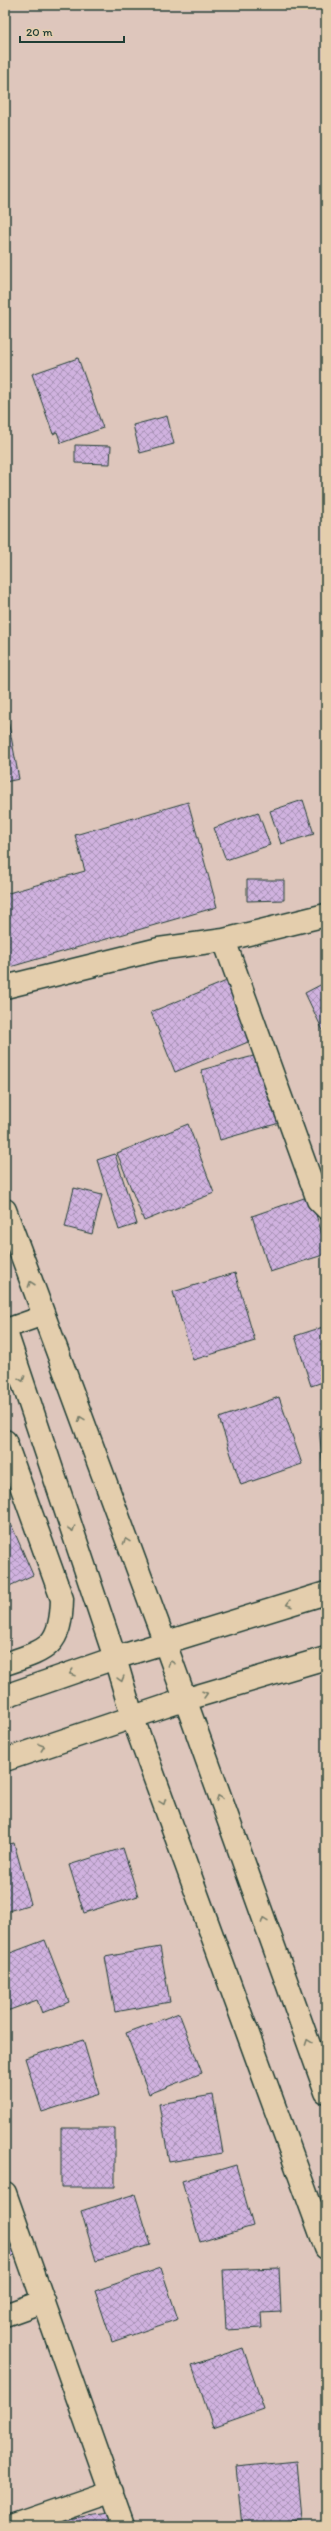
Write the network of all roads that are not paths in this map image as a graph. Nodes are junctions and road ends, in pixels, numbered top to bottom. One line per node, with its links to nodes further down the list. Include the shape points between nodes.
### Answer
1 (326, 915): 2 (street)
2 (224, 940): 3 (street, via 159,949); 4 (street, via 318,1200)
3 (5, 987)
4 (326, 1208)
5 (5, 1210): 6 (street, one-way to 5)
6 (42, 1316): 7 (lane); 12 (street, one-way to 6)
7 (5, 1329): 9 (street, one-way to 9)
8 (5, 1441): 10 (street)
9 (62, 1499): 10 (street); 13 (street, one-way to 13)
10 (30, 1509): 15 (street, via 62,1599 62,1623 53,1642 37,1653)
11 (326, 1592): 12 (street, one-way to 12)
12 (164, 1643): 13 (street); 17 (street, one-way to 12)
13 (115, 1658): 16 (street, one-way to 16); 18 (street, one-way to 18)
14 (326, 1658): 17 (street, one-way to 14)
15 (5, 1664)
16 (5, 1696)
17 (184, 1700): 18 (street); 20 (street, one-way to 17)
18 (132, 1716): 19 (street, one-way to 18); 22 (street, one-way to 22)
19 (5, 1760)
20 (326, 2092)
21 (5, 2193): 23 (street)
22 (326, 2248)
23 (44, 2301): 24 (street); 25 (street)
24 (5, 2314)
25 (112, 2491): 26 (street); 27 (street)
26 (12, 2526)
27 (123, 2526)

